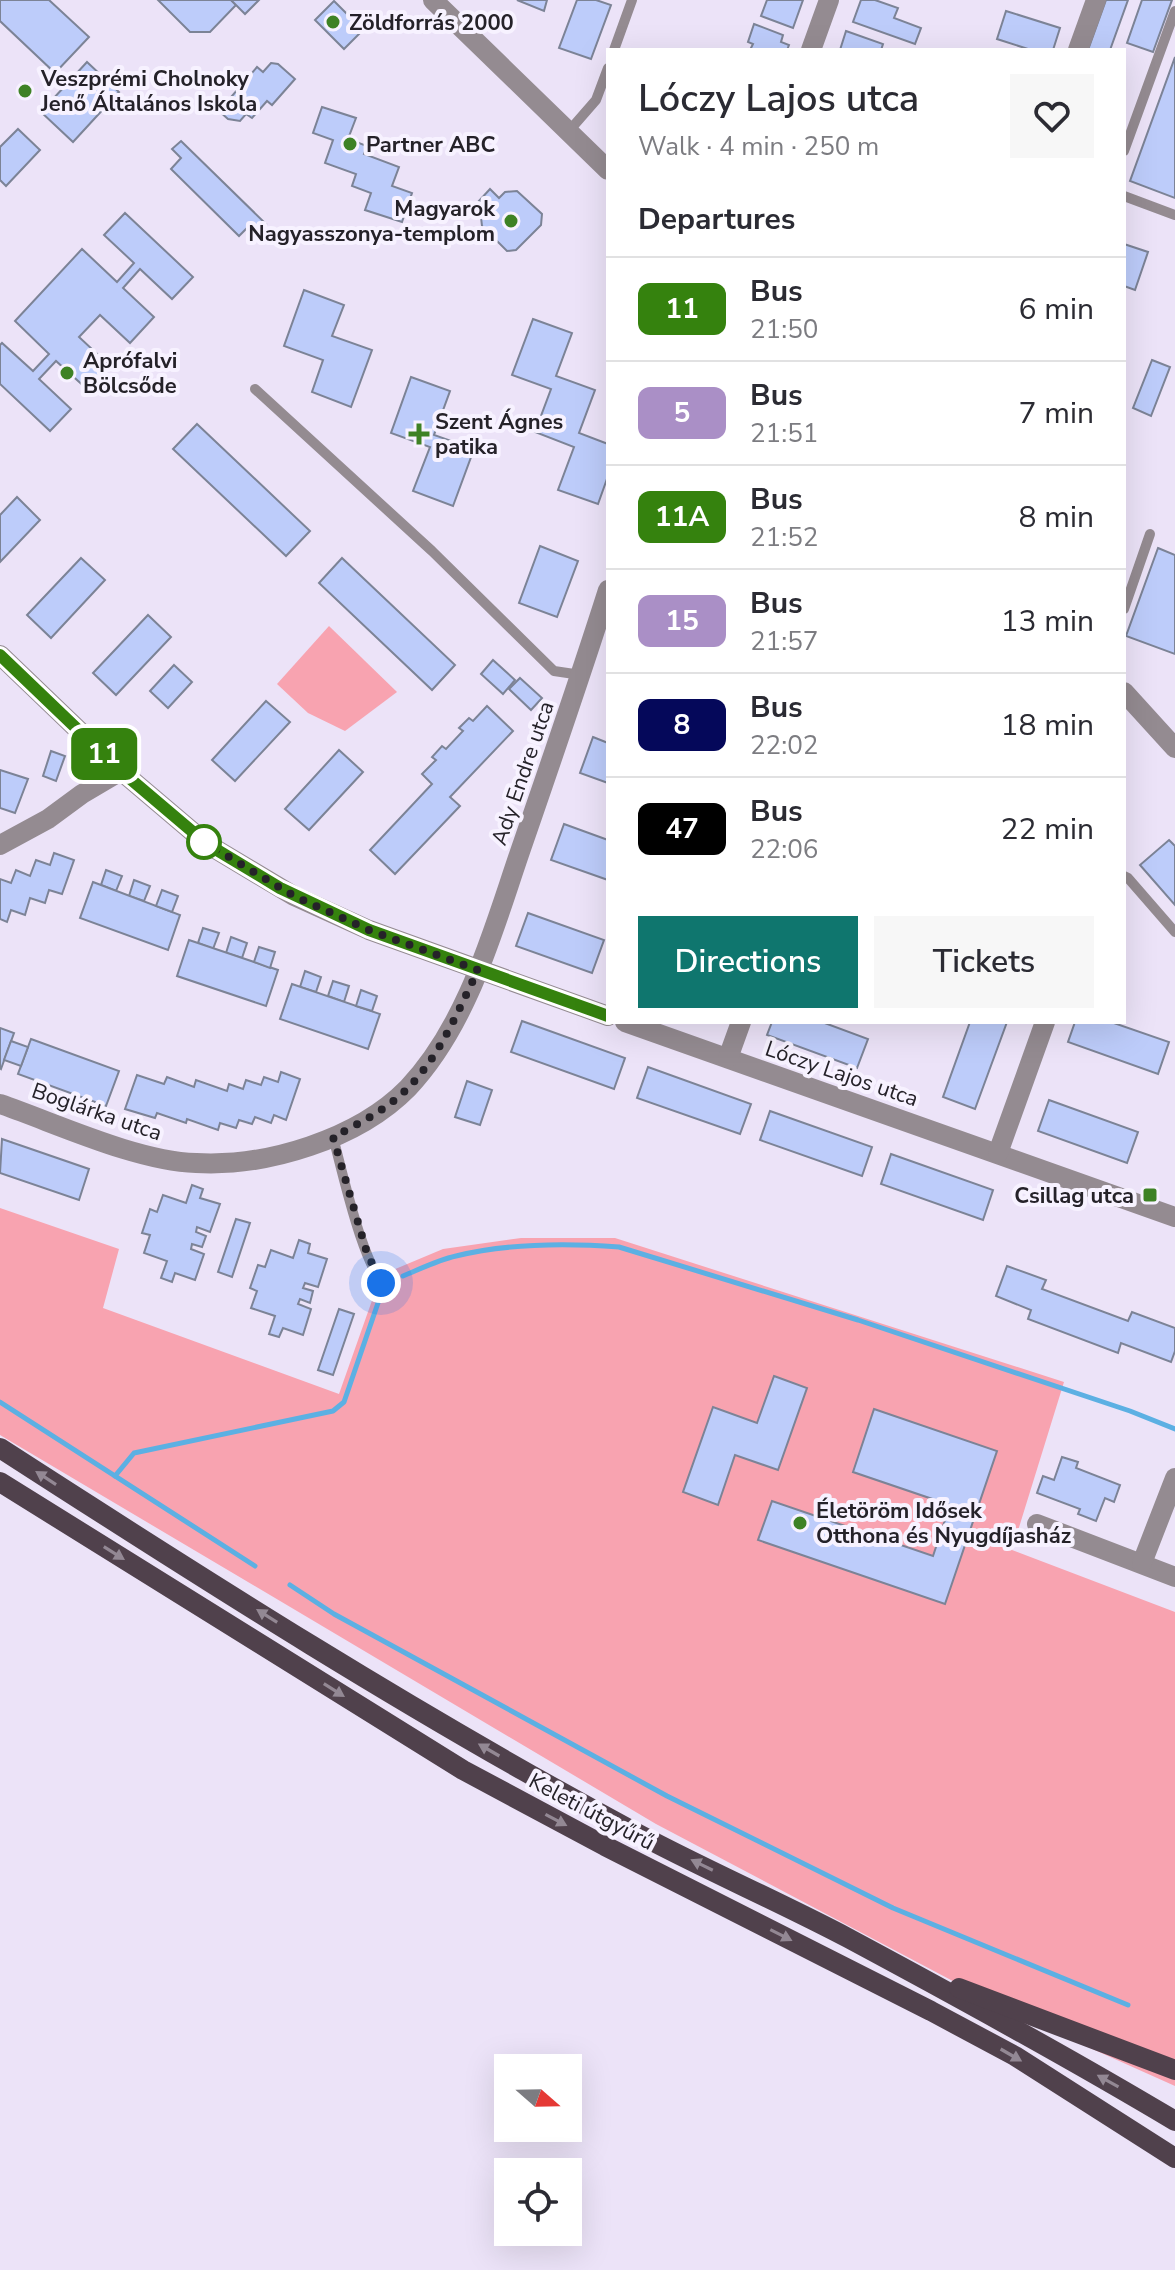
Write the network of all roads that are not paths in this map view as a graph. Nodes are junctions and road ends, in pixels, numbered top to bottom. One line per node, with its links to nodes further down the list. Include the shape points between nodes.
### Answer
1 (433, 0): 10 (street)
2 (632, 0): 6 (lane)
3 (829, 0): 7 (street)
4 (1096, 0): 8 (street)
5 (1175, 11): 11 (lane)
6 (615, 48)
7 (812, 48)
8 (1079, 48)
9 (606, 73): 10 (lane, via 596,100)
10 (569, 131): 12 (street)
11 (1126, 146)
12 (606, 168)
13 (1126, 197): 14 (lane)
14 (1175, 215)
15 (255, 389): 20 (lane, via 554,671)
16 (1150, 534): 18 (lane)
17 (606, 596): 20 (street, Ady Endre utca)
18 (1126, 603)
19 (0, 655): 23 (street)
20 (581, 675): 27 (street, Ady Endre utca)
21 (1126, 694): 22 (street)
22 (1175, 748)
23 (121, 771): 24 (street); 27 (street, via 207,844 294,896)
24 (0, 845)
25 (1126, 877): 26 (lane)
26 (1175, 932)
27 (478, 970): 28 (street); 34 (street, Boglárka utca, via 426,1067 385,1107)
28 (606, 1015)
29 (631, 1024): 32 (street, Lóczy Lajos utca)
30 (740, 1024): 32 (street)
31 (1044, 1024): 35 (street)
32 (728, 1058): 35 (street, Lóczy Lajos utca)
33 (0, 1104): 34 (street, Boglárka utca, via 140,1154 195,1163 277,1156)
34 (333, 1137): 37 (lane, via 367,1253)
35 (998, 1153): 36 (street, Lóczy Lajos utca)
36 (1175, 1217)
37 (389, 1290)
38 (0, 1448): 44 (main road, Keleti útgyűrű, one-way to 38, via 630,1830 481,1745)
39 (1175, 1478): 42 (street)
40 (0, 1482): 47 (main road, Keleti útgyűrű, one-way to 47, via 463,1770 1015,2056)
41 (1037, 1524): 42 (street)
42 (1142, 1563): 43 (street)
43 (1175, 1577)
44 (892, 1962): 45 (main road); 46 (main road, Keleti útgyűrű, one-way to 44)
45 (1175, 2070)
46 (1175, 2121)
47 (1175, 2158)

